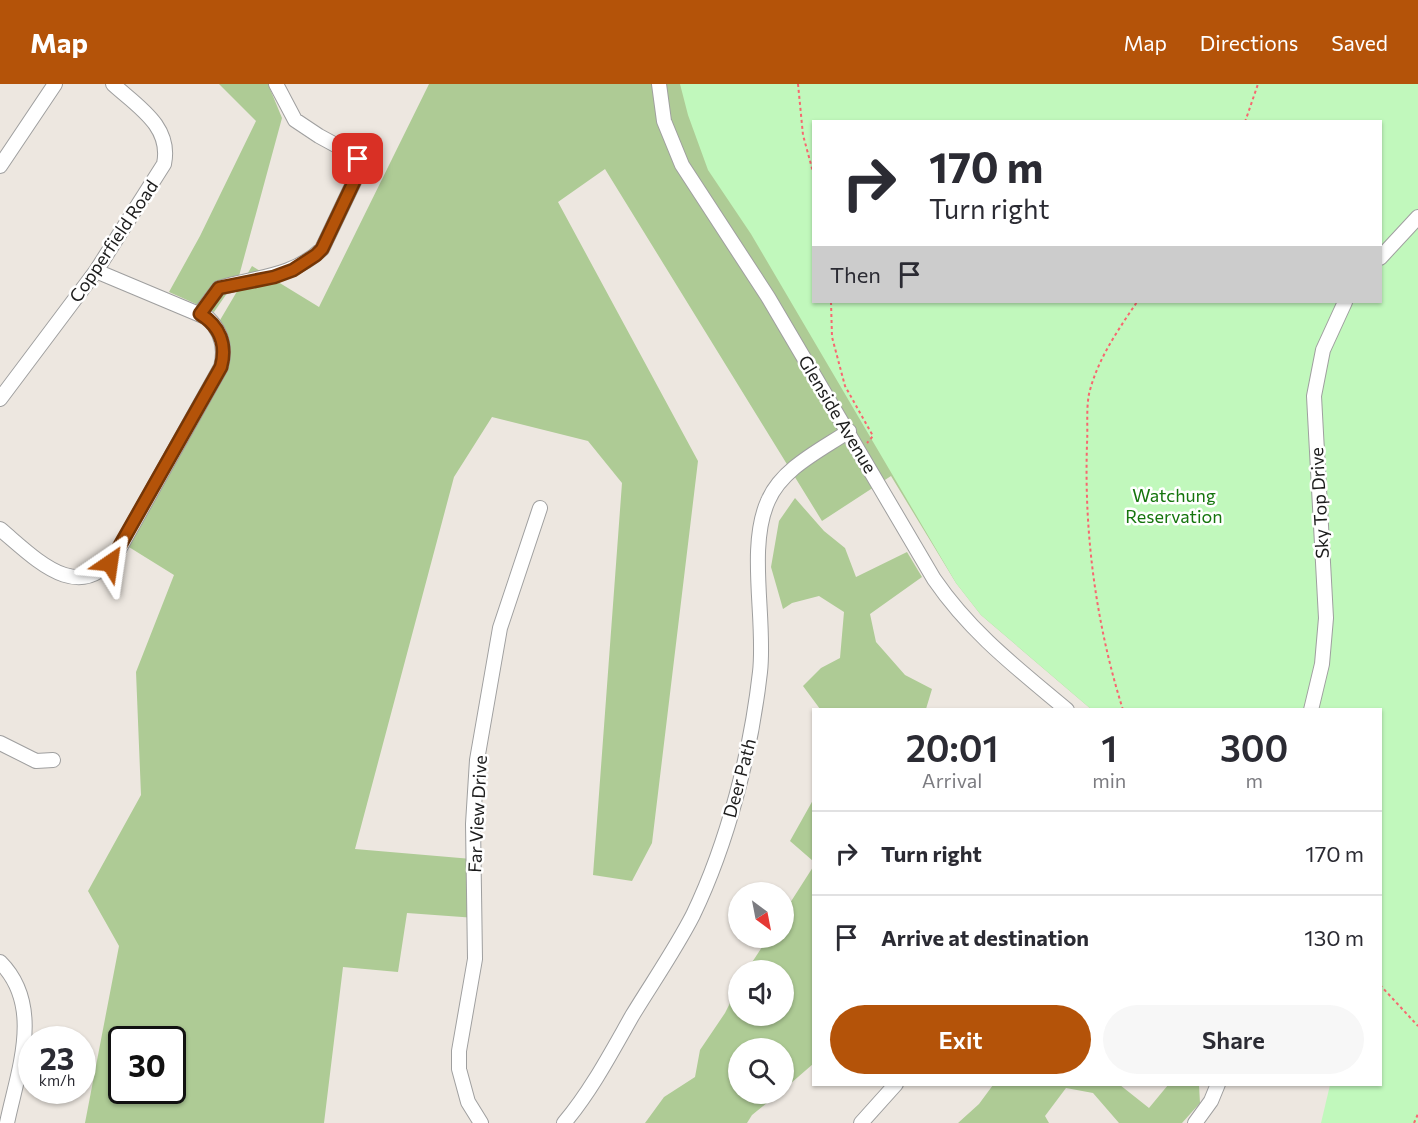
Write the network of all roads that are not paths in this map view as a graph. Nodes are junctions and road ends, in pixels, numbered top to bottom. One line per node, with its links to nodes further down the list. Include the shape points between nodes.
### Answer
1 (55, 84): 5 (street)
2 (113, 84): 8 (street, Copperfield Road, via 158,127 166,154 160,172)
3 (276, 84): 10 (street, via 295,120 354,155 360,169 316,255 274,277 219,288)
4 (660, 84): 12 (street, Glenside Avenue, via 664,121 678,158)
5 (0, 166)
6 (1418, 217): 7 (street)
7 (1382, 256)
8 (96, 271): 10 (street); 11 (street, Copperfield Road)
9 (1345, 303): 16 (street, Sky Top Drive, via 1323,350 1314,396 1326,618 1322,664)
10 (200, 314): 14 (street, via 219,332 224,350 221,367 110,563 90,576 62,576)
11 (0, 399)
12 (849, 431): 15 (street, Glenside Avenue, via 949,601 982,638); 24 (street, Deer Path, via 796,467 776,486 767,503 759,542 762,654 755,722 731,811 692,918 593,1083)
13 (540, 508): 23 (street, Far View Drive, via 500,628 477,760 473,844 475,959 459,1069 468,1102)
14 (0, 529)
15 (1065, 708)
16 (1311, 708)
17 (0, 743): 18 (street, via 36,761)
18 (53, 760)
19 (0, 962): 22 (street, via 17,984 26,1018)
20 (895, 1086): 25 (street)
21 (1217, 1086): 26 (street)
22 (7, 1123)
23 (481, 1123)
24 (564, 1123)
25 (861, 1123)
26 (1195, 1123)

